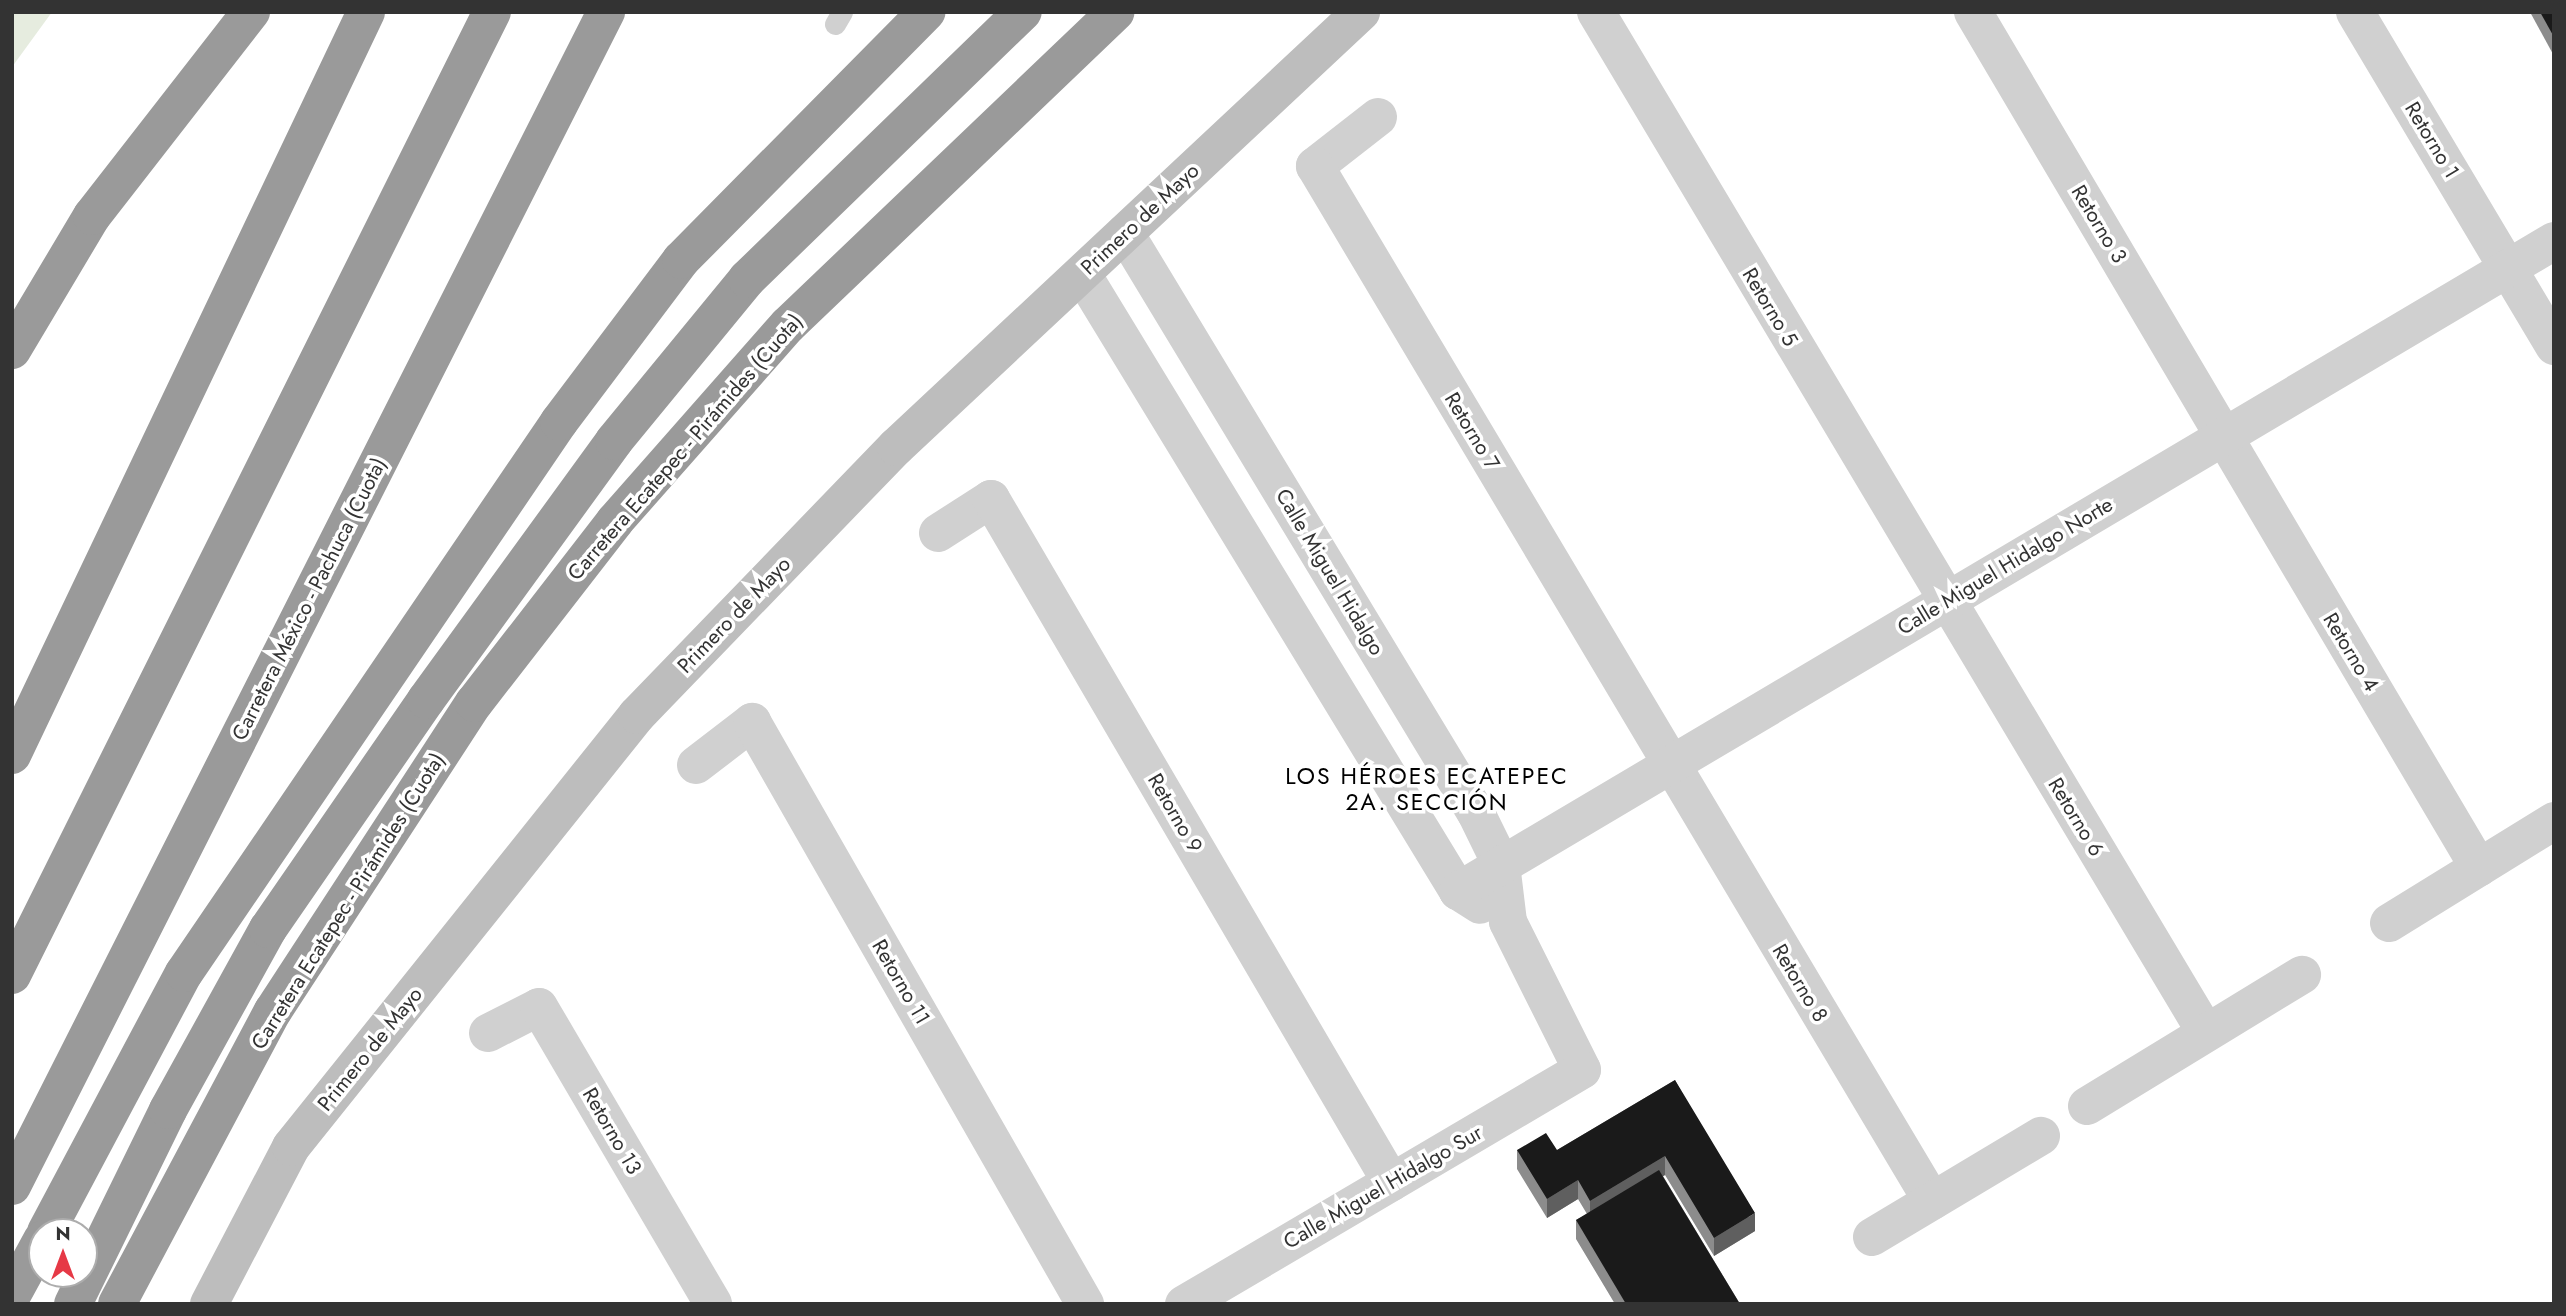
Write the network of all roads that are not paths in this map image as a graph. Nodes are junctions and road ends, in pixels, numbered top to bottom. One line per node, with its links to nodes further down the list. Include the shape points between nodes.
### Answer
1 (251, 12): 18 (highway, via 92,216)
2 (366, 12): 24 (highway)
3 (492, 12): 33 (highway)
4 (607, 12): 41 (highway, Carretera México - Pachuca (Cuota))
5 (926, 12): 43 (highway, via 681,260 559,422 184,973)
6 (1023, 12): 47 (highway, via 747,279 614,441 426,700 268,929 168,1110)
7 (1115, 12): 48 (highway, Carretera Ecatepec - Pirámides (Cuota), via 788,325 582,564 474,703 273,1012)
8 (1361, 12): 13 (main road, Primero de Mayo)
9 (1596, 12): 23 (street, Retorno 5)
10 (1973, 12): 21 (street, Retorno 3)
11 (2355, 12): 15 (street, Retorno 1)
12 (1378, 117): 25 (street, Retorno 7, via 1315,166)
13 (1125, 233): 16 (main road, Primero de Mayo); 19 (street, Calle Miguel Hidalgo)
14 (2554, 241): 15 (street, Calle Miguel Hidalgo Norte)
15 (2508, 268): 17 (street, Retorno 1); 21 (street, Calle Miguel Hidalgo Norte)
16 (1082, 274): 20 (street); 49 (main road, Primero de Mayo, via 896,447 637,715 291,1147)
17 (2554, 346)
18 (12, 349)
19 (1226, 400): 20 (street); 28 (street, Calle Miguel Hidalgo, via 1476,813)
20 (1179, 428): 30 (street)
21 (2224, 436): 23 (street, Calle Miguel Hidalgo Norte); 29 (street, Retorno 4)
22 (939, 533): 40 (street, Retorno 9, via 991,499)
23 (1945, 601): 25 (street, Calle Miguel Hidalgo Norte); 36 (street, Retorno 6)
24 (12, 755)
25 (1669, 764): 28 (street, Calle Miguel Hidalgo Norte); 42 (street, Retorno 8)
26 (696, 765): 51 (street, Retorno 11, via 752,722)
27 (2554, 821): 29 (street)
28 (1501, 864): 30 (street, Calle Miguel Hidalgo Norte); 31 (street, Calle Miguel Hidalgo)
29 (2479, 868): 32 (street)
30 (1458, 891): 31 (street)
31 (1508, 922): 37 (street, Calle Miguel Hidalgo)
32 (2389, 923)
33 (12, 975)
34 (2302, 975): 36 (street)
35 (488, 1033): 50 (street, Retorno 13, via 539,1007)
36 (2206, 1033): 38 (street)
37 (1582, 1070): 40 (street, Calle Miguel Hidalgo Sur)
38 (2087, 1106)
39 (2041, 1136): 42 (street)
40 (1391, 1182): 52 (street, Calle Miguel Hidalgo Sur)
41 (12, 1186)
42 (1932, 1201): 44 (street)
43 (53, 1218)
44 (1872, 1237)
45 (28, 1266): 46 (highway)
46 (12, 1295)
47 (73, 1304)
48 (117, 1304)
49 (209, 1304)
50 (713, 1304)
51 (1085, 1304)
52 (1184, 1304)

